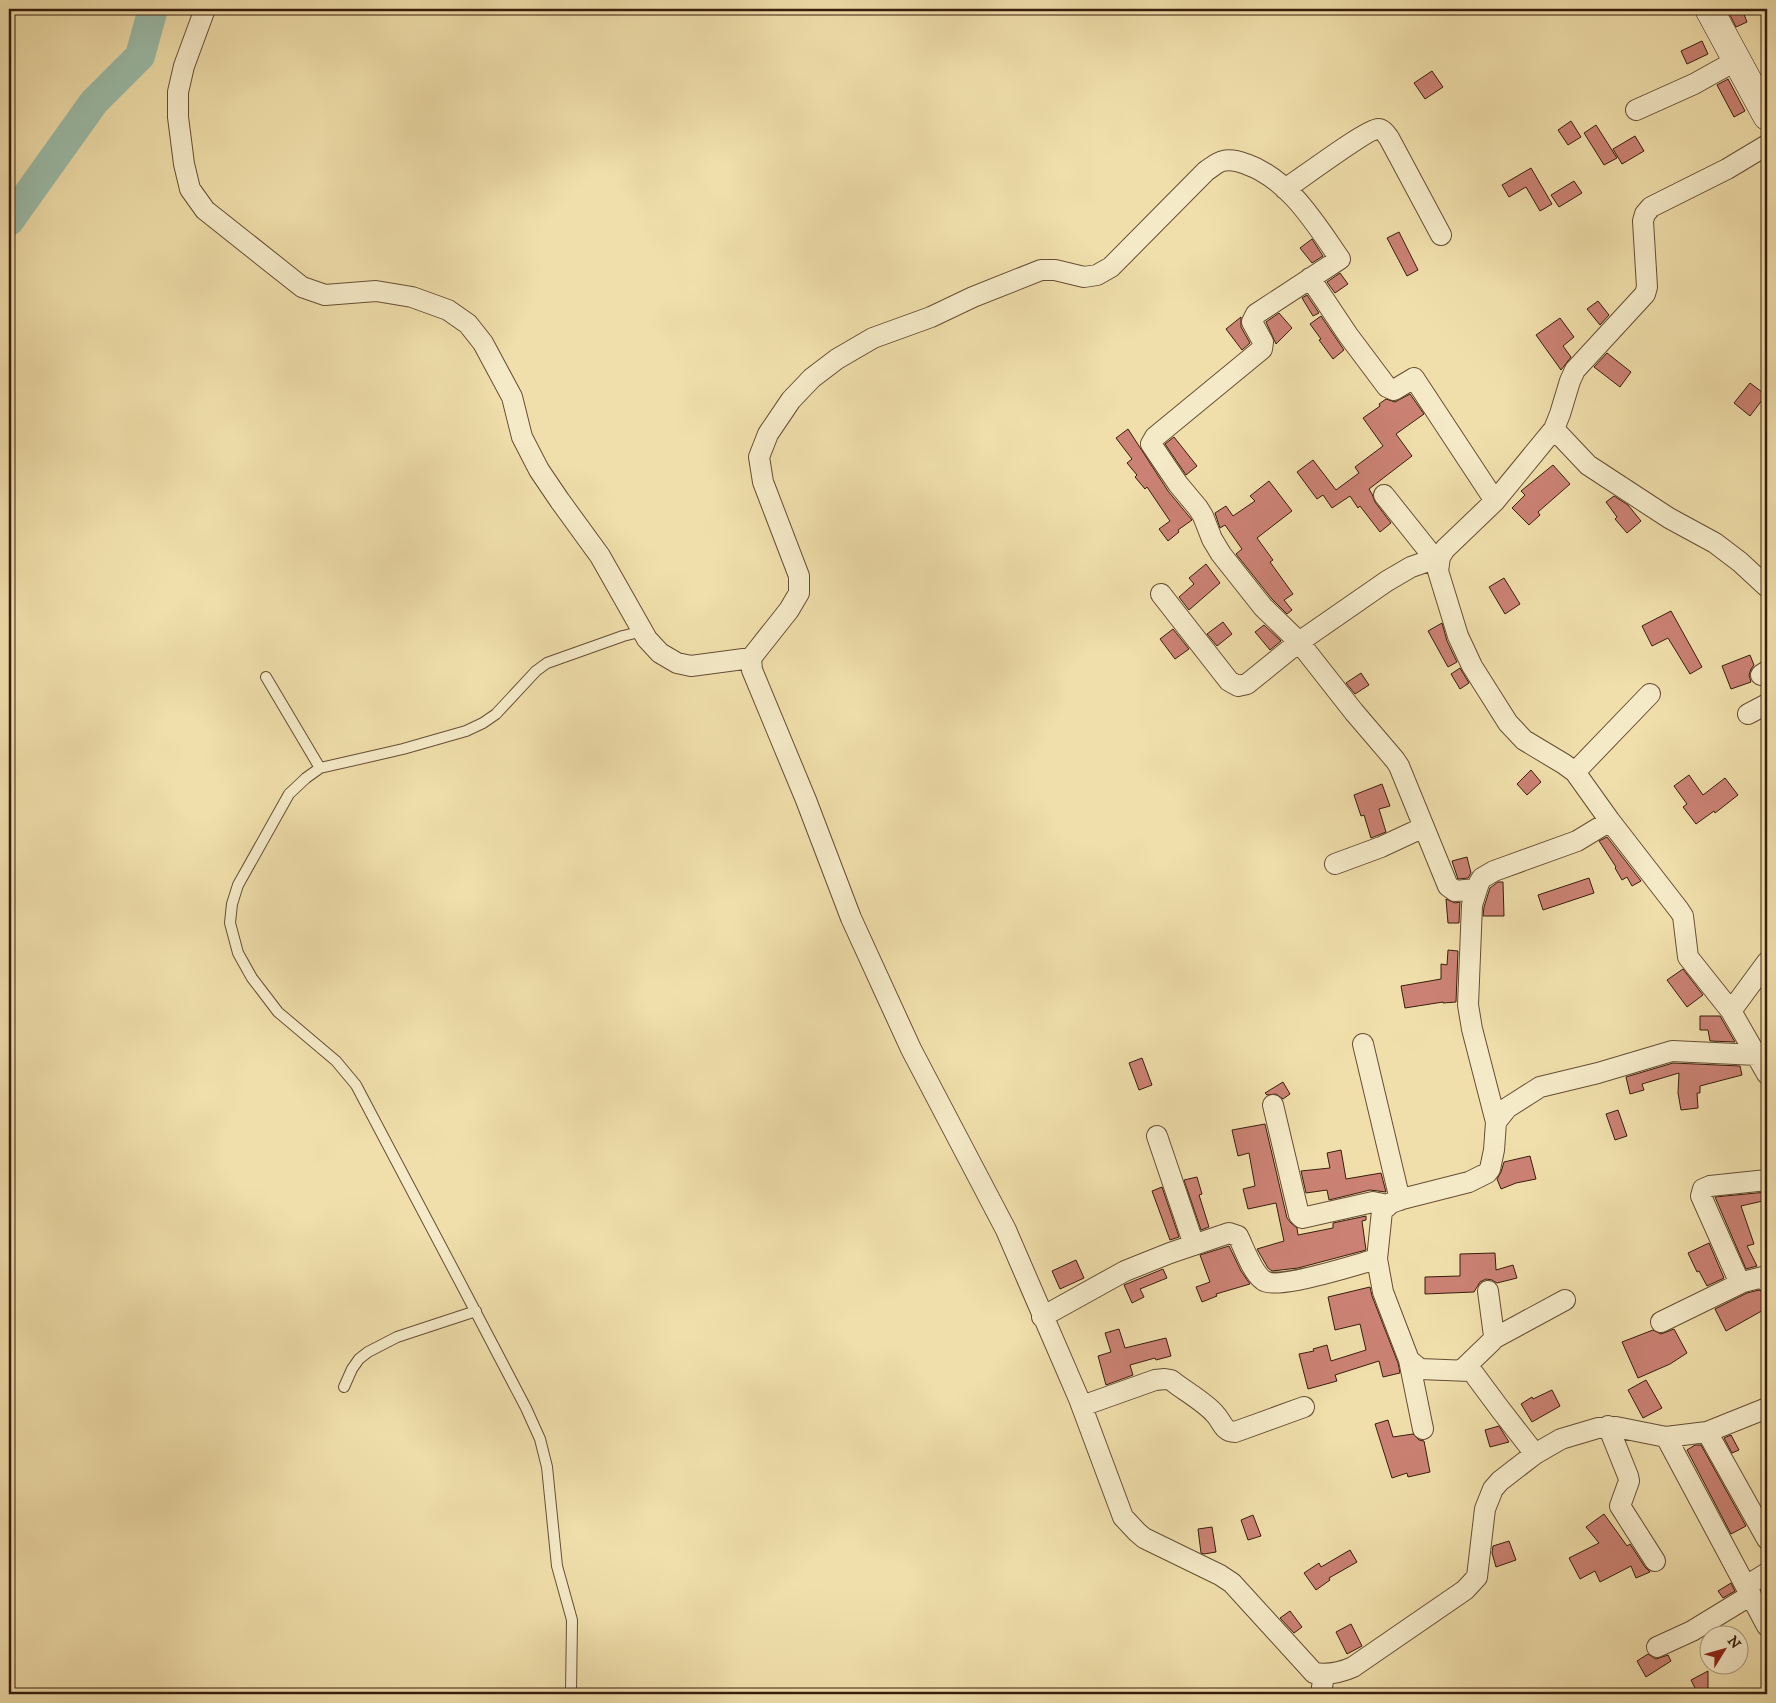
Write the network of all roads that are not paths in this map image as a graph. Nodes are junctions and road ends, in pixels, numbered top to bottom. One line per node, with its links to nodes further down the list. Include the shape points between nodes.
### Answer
1 (205, 9): 16 (street, via 178,92 184,164 190,189 204,210 302,286 325,295 376,291 412,297 448,310 468,324 483,343 512,397 522,437 539,470 600,556)
2 (1709, 9): 3 (main road)
3 (1736, 60): 4 (street, via 1694,84); 5 (main road)
4 (1636, 110)
5 (1767, 116)
6 (1767, 145): 10 (street, via 1728,169 1651,207 1644,214 1645,294 1575,370)
7 (1286, 189): 8 (street, via 1378,129 1389,138); 9 (street, via 1312,218 1340,259); 18 (street, via 1258,168 1236,160 1222,161 1206,171 1112,267 1097,275 1084,277 1041,270 873,338 836,359 812,378 777,420 759,457 762,482 799,576 799,593)
8 (1440, 235)
9 (1310, 278): 12 (street, via 1387,387 1394,390 1414,378); 17 (street, via 1253,316 1253,325 1263,342 1258,354 1155,437 1151,444 1198,508 1221,554 1263,607)
10 (1554, 428): 12 (street); 14 (street, via 1588,465 1669,518 1715,543)
11 (1384, 495): 13 (street)
12 (1495, 501): 13 (street)
13 (1437, 558): 17 (street, via 1400,573); 24 (street, via 1440,582 1458,636 1472,666 1508,724 1524,740)
14 (1767, 587)
15 (1161, 594): 17 (street, via 1230,681 1238,686 1247,684)
16 (642, 631): 18 (street, via 660,653 677,663 691,666); 23 (lane, via 547,663 496,714 466,731)
17 (1299, 642): 26 (street, via 1395,760)
18 (751, 658): 46 (street, via 752,670 851,918 911,1049 1006,1230)
19 (266, 677): 23 (lane)
20 (1650, 694): 24 (street)
21 (1767, 704): 22 (street)
22 (1748, 714)
23 (320, 768): 45 (lane, via 289,794 238,885 230,923 238,953 278,1012 336,1061 356,1084)
24 (1575, 772): 25 (street)
25 (1610, 821): 28 (street, via 1577,841 1494,871 1482,878); 30 (street, via 1683,916 1686,954)
26 (1424, 827): 27 (street); 28 (street, via 1448,886 1456,890)
27 (1335, 864)
28 (1476, 889): 35 (street, via 1472,905 1468,1005)
29 (1767, 962): 30 (street)
30 (1731, 1011): 32 (street)
31 (1363, 1044): 38 (street)
32 (1757, 1055): 33 (street); 35 (street, via 1680,1050 1663,1053 1540,1088 1508,1108)
33 (1767, 1074)
34 (1273, 1106): 38 (street, via 1302,1218 1373,1202)
35 (1496, 1122): 38 (street, via 1488,1173 1469,1182)
36 (1156, 1136): 39 (street)
37 (1767, 1180): 41 (street, via 1710,1186 1701,1192 1734,1271)
38 (1394, 1203): 40 (street, via 1381,1214)
39 (1194, 1245): 40 (street, via 1229,1233 1235,1234 1257,1273 1269,1283 1304,1279); 46 (street, via 1125,1271)
40 (1377, 1259): 49 (street, via 1383,1292)
41 (1743, 1282): 42 (street, via 1762,1277); 47 (street)
42 (1767, 1282)
43 (1488, 1291): 48 (street)
44 (1565, 1300): 48 (street)
45 (476, 1311): 51 (lane, via 397,1337 368,1352 352,1368); 67 (lane, via 540,1439 547,1467 557,1566 572,1620)
46 (1042, 1317): 52 (street)
47 (1661, 1322)
48 (1493, 1340): 50 (street)
49 (1409, 1360): 50 (street, via 1420,1368); 56 (street)
50 (1462, 1370): 59 (street, via 1474,1374)
51 (344, 1387)
52 (1082, 1406): 53 (street, via 1165,1379 1171,1380 1214,1412 1230,1432); 66 (street, via 1123,1517 1131,1526 1144,1538 1232,1583 1314,1673)
53 (1304, 1407)
54 (1767, 1408): 57 (street)
55 (1608, 1426): 58 (street); 59 (street, via 1561,1440); 61 (street, via 1629,1481 1621,1508)
56 (1423, 1429)
57 (1707, 1432): 58 (street); 60 (street)
58 (1666, 1437): 63 (street)
59 (1535, 1454): 66 (street, via 1492,1490 1484,1509 1477,1577 1473,1582 1353,1667)
60 (1767, 1539)
61 (1655, 1561)
62 (1767, 1573): 63 (street)
63 (1749, 1590): 64 (street); 65 (street, via 1692,1632)
64 (1767, 1626)
65 (1656, 1647)
66 (1324, 1674): 68 (street)
67 (572, 1694)
68 (1320, 1694)

